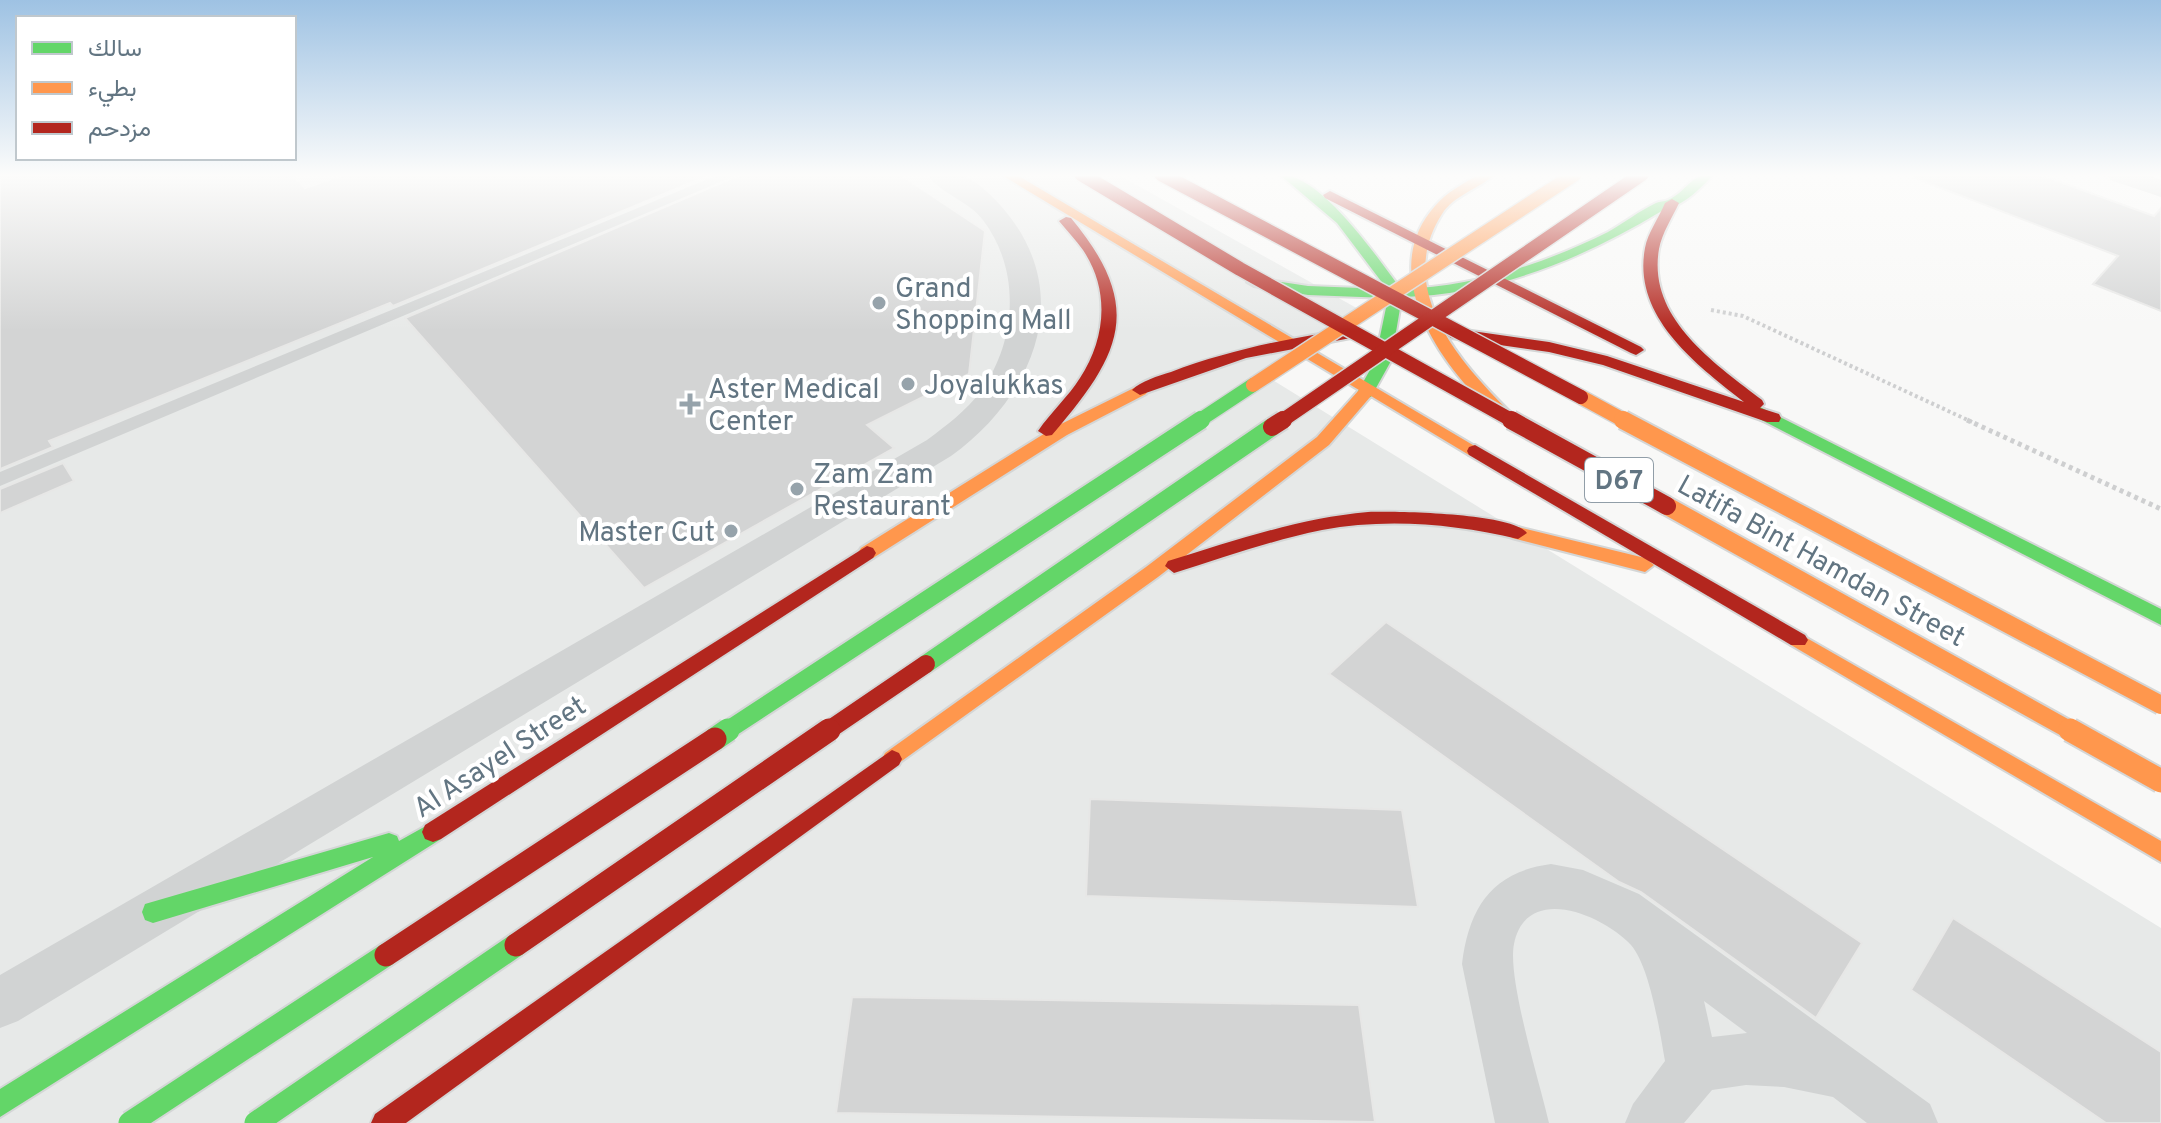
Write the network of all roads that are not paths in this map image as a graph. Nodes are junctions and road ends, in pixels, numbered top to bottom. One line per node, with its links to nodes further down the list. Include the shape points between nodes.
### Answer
1 (606, 226): 26 (lane)
2 (1001, 226): 35 (street, via 1018,252 1028,304 1014,362 973,422 939,448)
3 (1069, 226): 24 (street, via 1107,276 1112,318 1104,346 1074,398)
4 (1094, 226): 21 (street)
5 (1119, 226): 17 (street, via 1170,254 1258,283 1330,292)
6 (1169, 226): 32 (street, Latifa Bint Hamdan Street / D67, bridge)
7 (1260, 226): 31 (street, Latifa Bint Hamdan Street / D67, bridge)
8 (1347, 226): 17 (street)
9 (1393, 226): 15 (street)
10 (1428, 226): 15 (street)
11 (1495, 226): 41 (street, bridge)
12 (1565, 226): 42 (street, bridge)
13 (1630, 226): 16 (street, via 1576,258)
14 (1662, 226): 23 (street, via 1651,252 1655,299 1700,356)
15 (1421, 240): 16 (street); 18 (street)
16 (1500, 282): 18 (street); 23 (street)
17 (1396, 292): 18 (street); 19 (street)
18 (1418, 293): 20 (street)
19 (1390, 332): 20 (street); 21 (street); 22 (street)
20 (1435, 332): 23 (street, via 1526,343 1607,361); 25 (street, via 1495,407)
21 (1289, 341): 22 (street); 24 (street, via 1162,377)
22 (1368, 389): 28 (street); 29 (street, via 1323,441)
23 (1773, 418): 30 (street)
24 (1026, 451): 33 (street, Al Asayel Street)
25 (1561, 468)
26 (0, 479)
27 (1608, 508): 28 (street)
28 (1675, 566): 29 (street, via 1638,564 1506,530 1406,516 1305,528); 34 (street)
29 (1152, 572): 43 (street)
30 (2161, 618)
31 (2161, 705)
32 (2161, 781)
33 (441, 828): 35 (street); 40 (street, Al Asayel Street)
34 (2161, 852)
35 (153, 912): 37 (street)
36 (1648, 927): 38 (street, via 1678,995); 39 (street); 44 (street, via 1568,887 1542,887 1518,895 1493,923 1487,964)
37 (0, 1003)
38 (1693, 1071): 39 (street, via 1760,1059 1804,1063); 45 (street)
39 (1850, 1076): 46 (street)
40 (0, 1104)
41 (130, 1123)
42 (256, 1123)
43 (384, 1123)
44 (1522, 1123)
45 (1652, 1123)
46 (1911, 1123)

